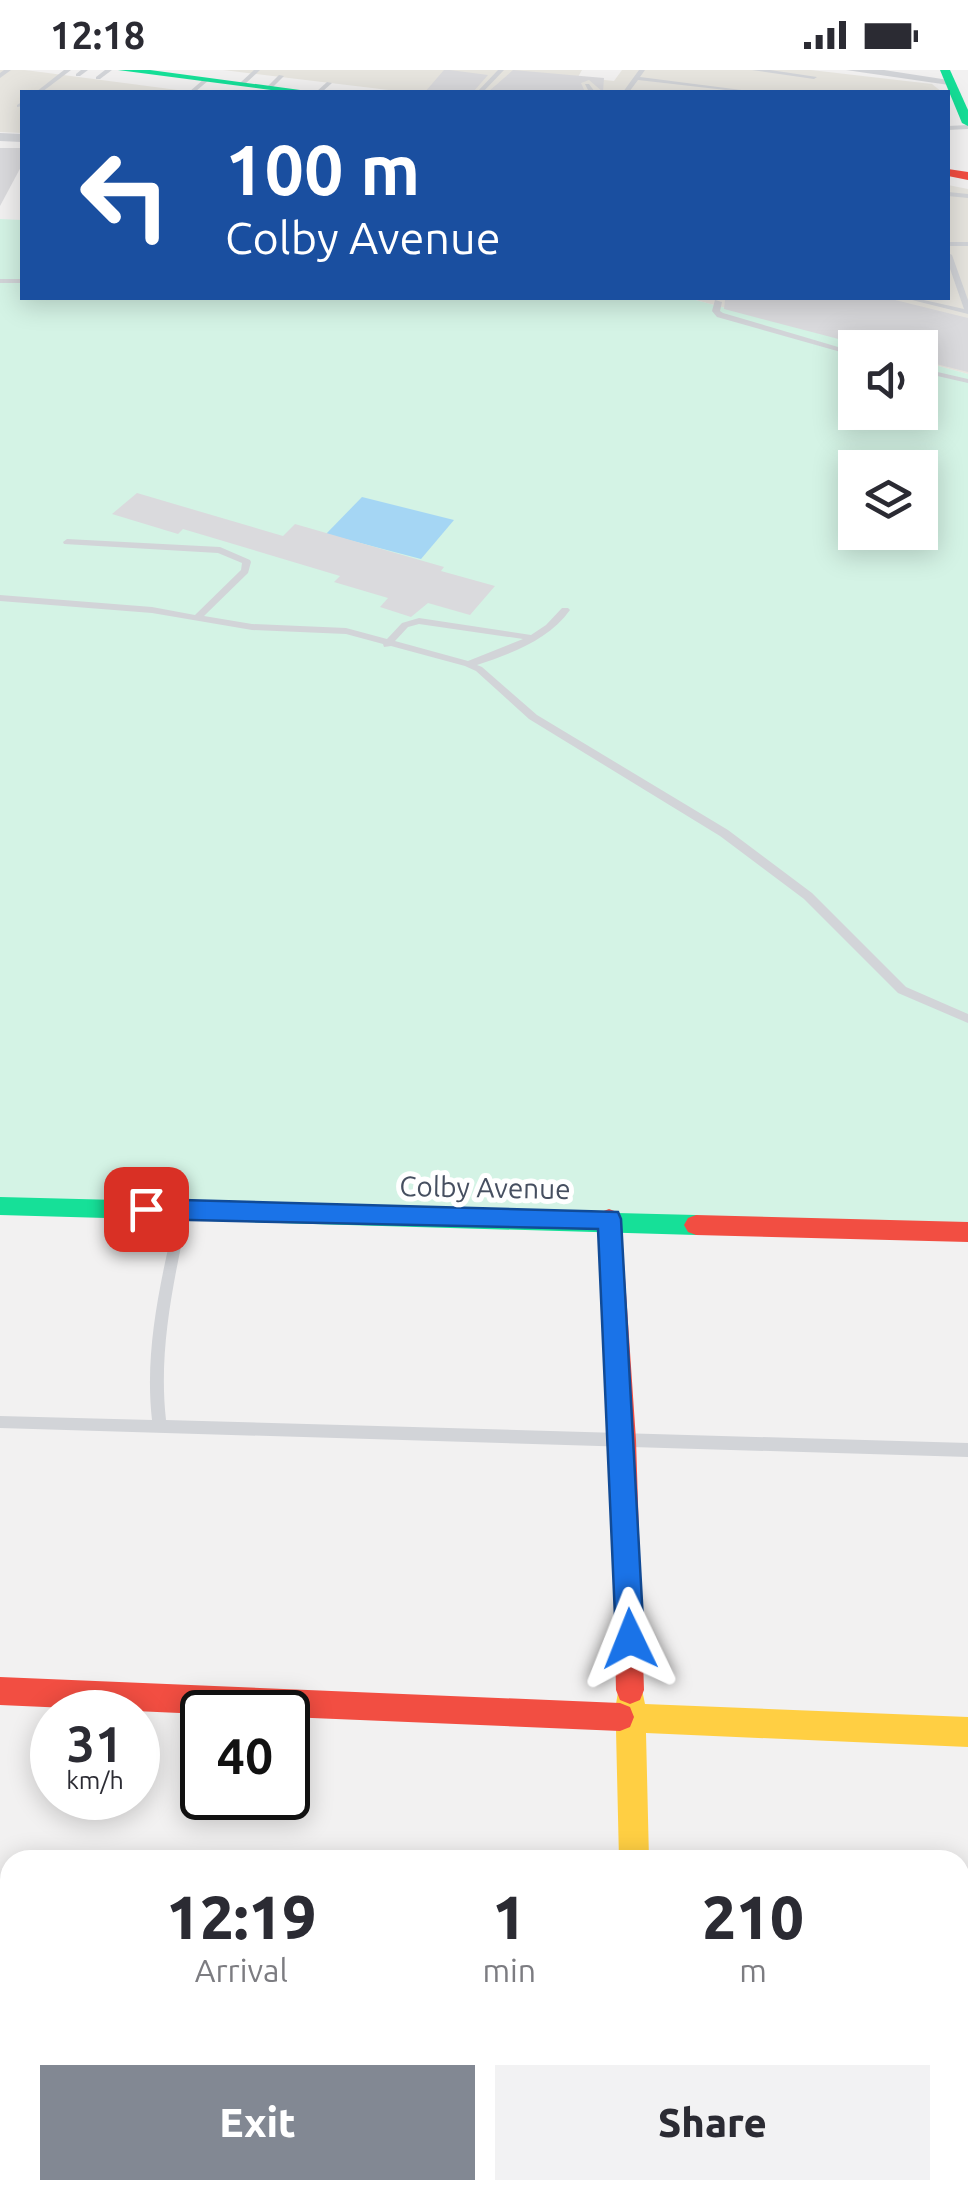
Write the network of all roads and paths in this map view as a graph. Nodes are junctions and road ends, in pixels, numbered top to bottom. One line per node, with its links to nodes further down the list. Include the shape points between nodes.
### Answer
1 (8, 70): 10 (lane)
2 (68, 70): 17 (lane)
3 (109, 70): 12 (lane)
4 (123, 70): 14 (street)
5 (501, 70): 18 (lane)
6 (642, 70): 13 (lane)
7 (755, 70): 9 (lane)
8 (852, 70): 11 (street)
9 (816, 74): 16 (lane)
10 (0, 76)
11 (947, 76): 21 (street)
12 (98, 78)
13 (636, 78): 19 (lane); 20 (lane)
14 (205, 81): 15 (street)
15 (289, 85)
16 (809, 88)
17 (42, 90)
18 (482, 90)
19 (627, 90)
20 (733, 90)
21 (968, 125)
22 (950, 260): 25 (lane)
23 (917, 300): 25 (lane)
24 (718, 302): 26 (lane, via 720,314)
25 (968, 311)
26 (838, 349)
27 (938, 374): 28 (lane)
28 (968, 380)
29 (67, 542): 32 (lane, via 220,550 247,562)
30 (0, 598): 32 (lane)
31 (565, 610): 33 (lane)
32 (199, 616): 34 (lane, via 252,627 346,631)
33 (530, 637): 34 (lane, via 419,621); 35 (lane)
34 (387, 645): 35 (lane)
35 (468, 664): 36 (lane, via 533,717 724,833 808,896 902,990)
36 (968, 1019)
37 (0, 1206): 38 (street, Colby Avenue)
38 (182, 1210): 39 (street, Colby Avenue); 42 (lane, via 159,1322 153,1384)
39 (610, 1219): 40 (street, Colby Avenue); 43 (street)
40 (968, 1232)
41 (0, 1422): 42 (lane)
42 (160, 1427): 43 (lane)
43 (622, 1440): 44 (lane); 46 (street)
44 (968, 1450)
45 (0, 1690): 46 (street)
46 (632, 1719): 47 (street); 48 (street)
47 (968, 1732)
48 (634, 1850)

